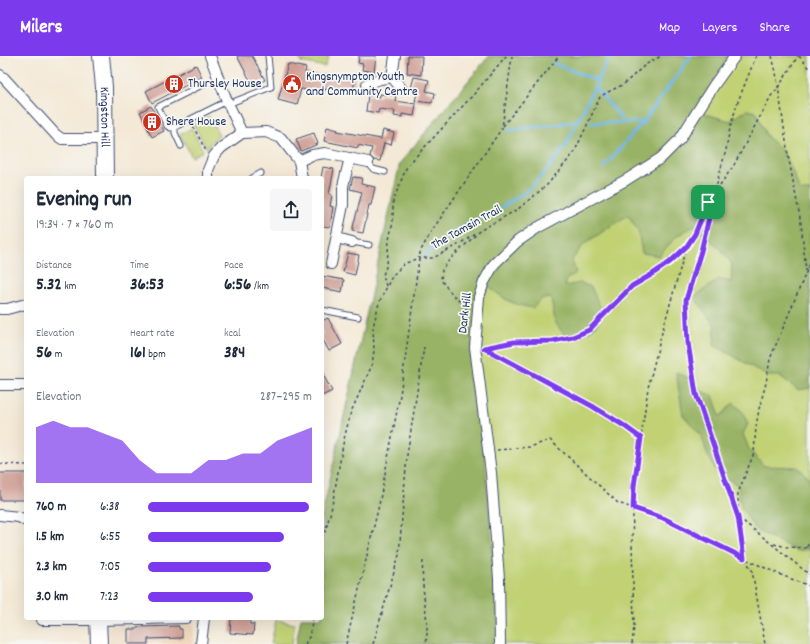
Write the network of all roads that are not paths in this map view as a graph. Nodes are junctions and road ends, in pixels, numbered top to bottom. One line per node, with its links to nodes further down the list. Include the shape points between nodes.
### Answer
1 (101, 56): 14 (main road, Kingston Hill)
2 (210, 56): 11 (street)
3 (268, 56): 11 (lane, via 272,87)
4 (395, 56): 7 (street)
5 (734, 56): 41 (street, Dark Hill, via 680,139 661,158 518,241 494,264 484,282 479,297 475,347 491,473 499,580)
6 (0, 75): 14 (street, via 62,139)
7 (392, 78): 9 (street); 10 (street)
8 (204, 84): 12 (lane, via 158,107 167,126)
9 (367, 84)
10 (401, 88)
11 (227, 103): 12 (lane); 13 (street)
12 (175, 127): 15 (lane)
13 (242, 133): 17 (street, via 266,132 281,138); 22 (street, via 214,156)
14 (105, 139): 21 (main road, Kingston Hill)
15 (181, 146)
16 (350, 158): 17 (street, via 325,152); 18 (street); 25 (street, via 343,186 343,205)
17 (299, 162): 24 (street)
18 (368, 162): 19 (lane, via 372,169)
19 (385, 172)
20 (261, 173): 23 (lane)
21 (105, 176)
22 (208, 176)
23 (256, 176)
24 (302, 176)
25 (337, 238): 26 (street); 28 (street)
26 (352, 242): 27 (lane)
27 (369, 245)
28 (331, 264)
29 (24, 305): 30 (street)
30 (0, 309)
31 (324, 310): 32 (lane)
32 (358, 317)
33 (24, 384): 34 (street)
34 (0, 385)
35 (0, 515): 36 (street)
36 (24, 520)
37 (98, 620): 39 (main road)
38 (204, 620): 40 (street)
39 (99, 644)
40 (201, 644)
41 (500, 644)

